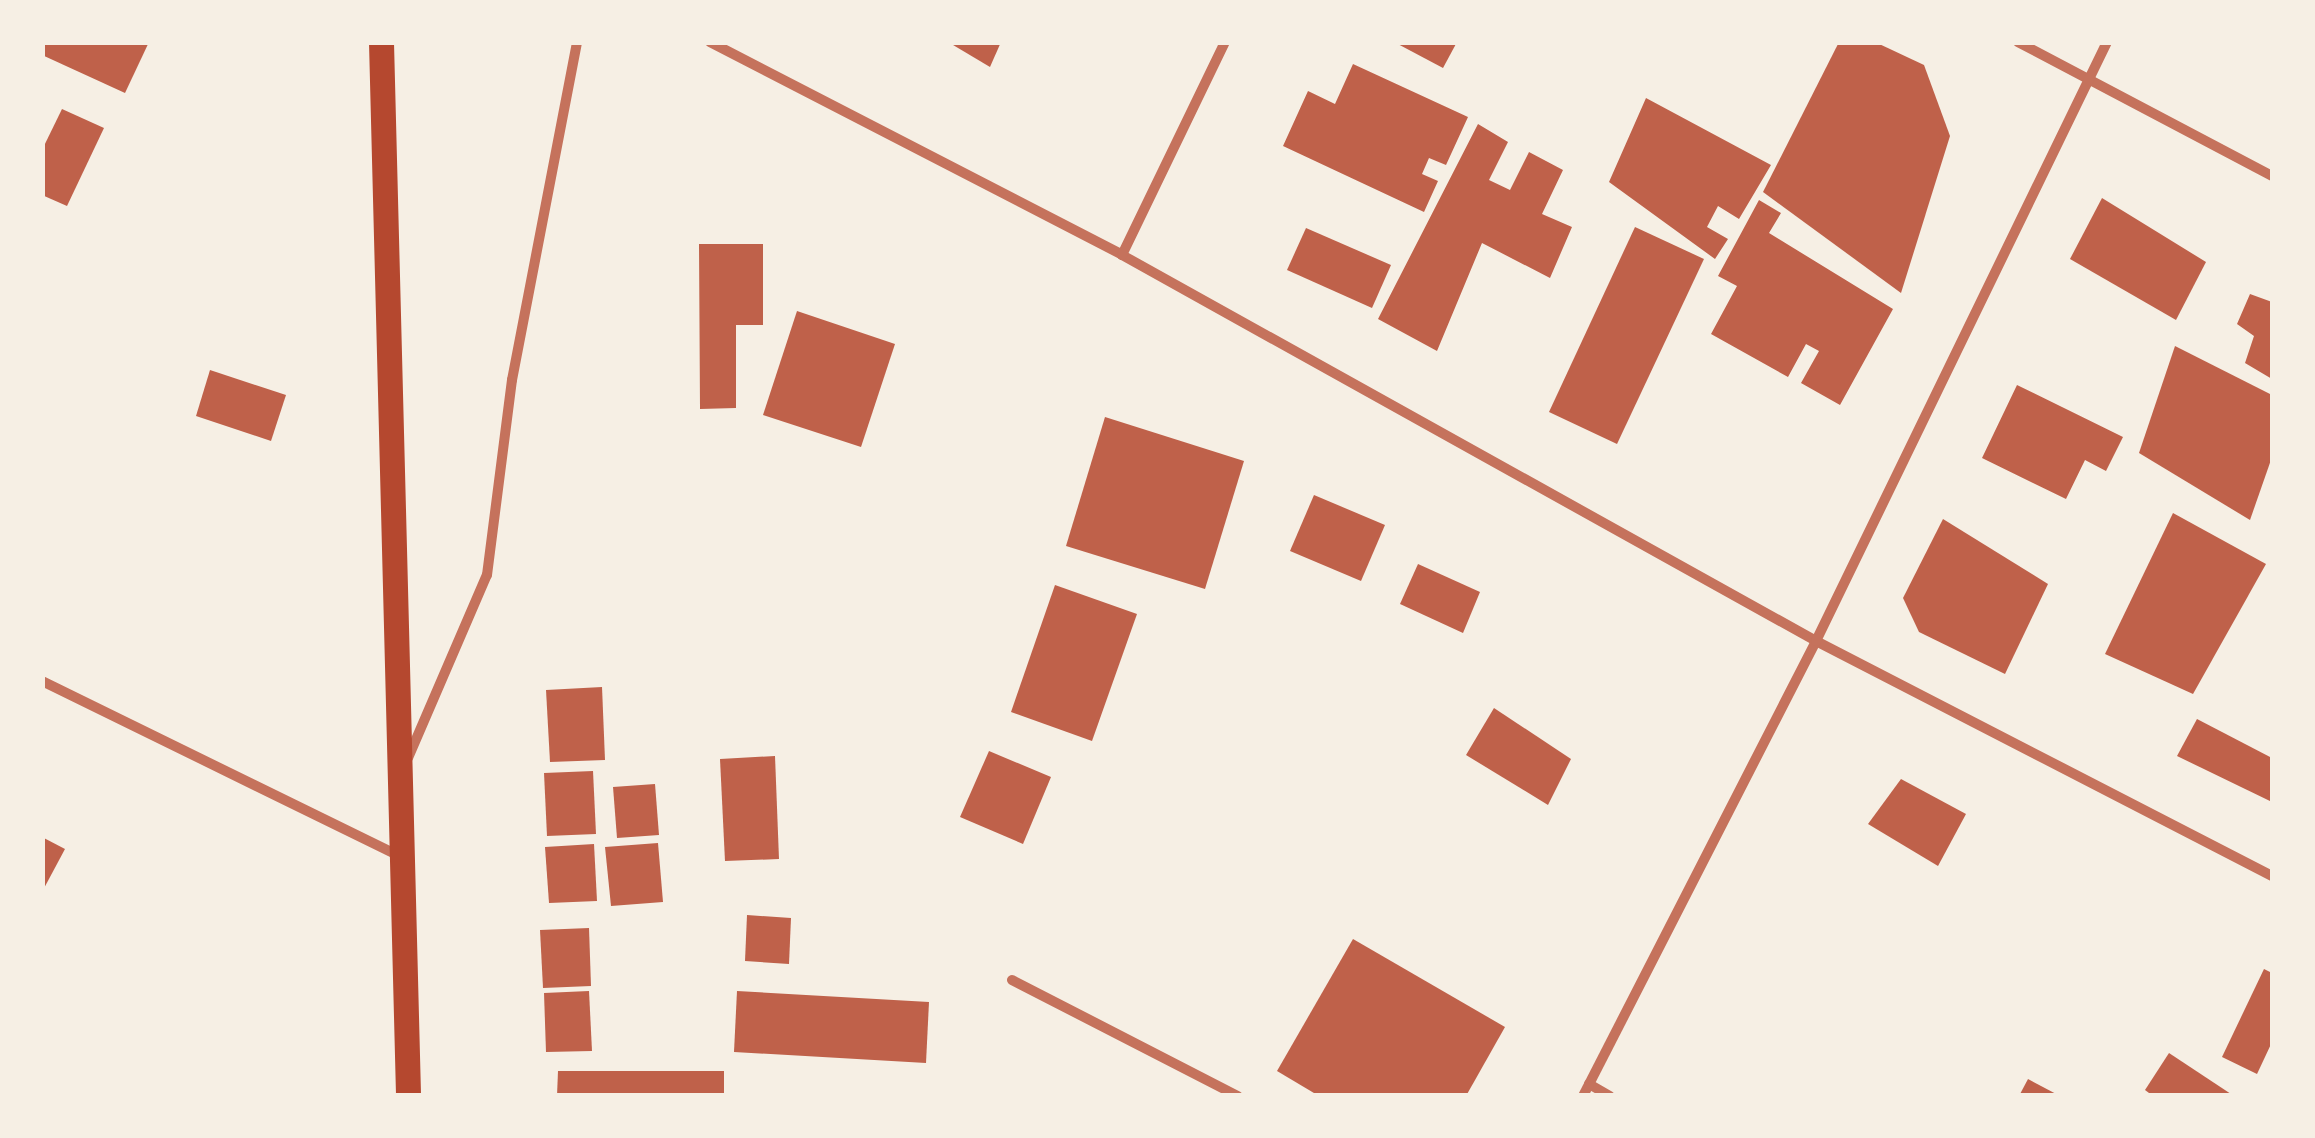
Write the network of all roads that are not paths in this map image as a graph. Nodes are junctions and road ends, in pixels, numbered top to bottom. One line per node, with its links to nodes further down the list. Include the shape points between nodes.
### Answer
1 (381, 42): 12 (main road)
2 (577, 42): 12 (street, via 512,380 487,575)
3 (710, 42): 9 (street)
4 (1225, 42): 9 (street)
5 (2018, 42): 7 (street)
6 (2107, 42): 7 (street)
7 (2089, 80): 8 (street); 10 (street)
8 (2272, 176)
9 (1122, 256): 10 (street)
10 (1816, 641): 14 (street); 16 (street)
11 (42, 680): 13 (street)
12 (400, 777): 13 (main road)
13 (401, 856): 17 (main road)
14 (2272, 876)
15 (1012, 980): 18 (street)
16 (1589, 1084): 19 (street); 20 (street)
17 (408, 1096)
18 (1238, 1096)
19 (1583, 1096)
20 (1610, 1096)

